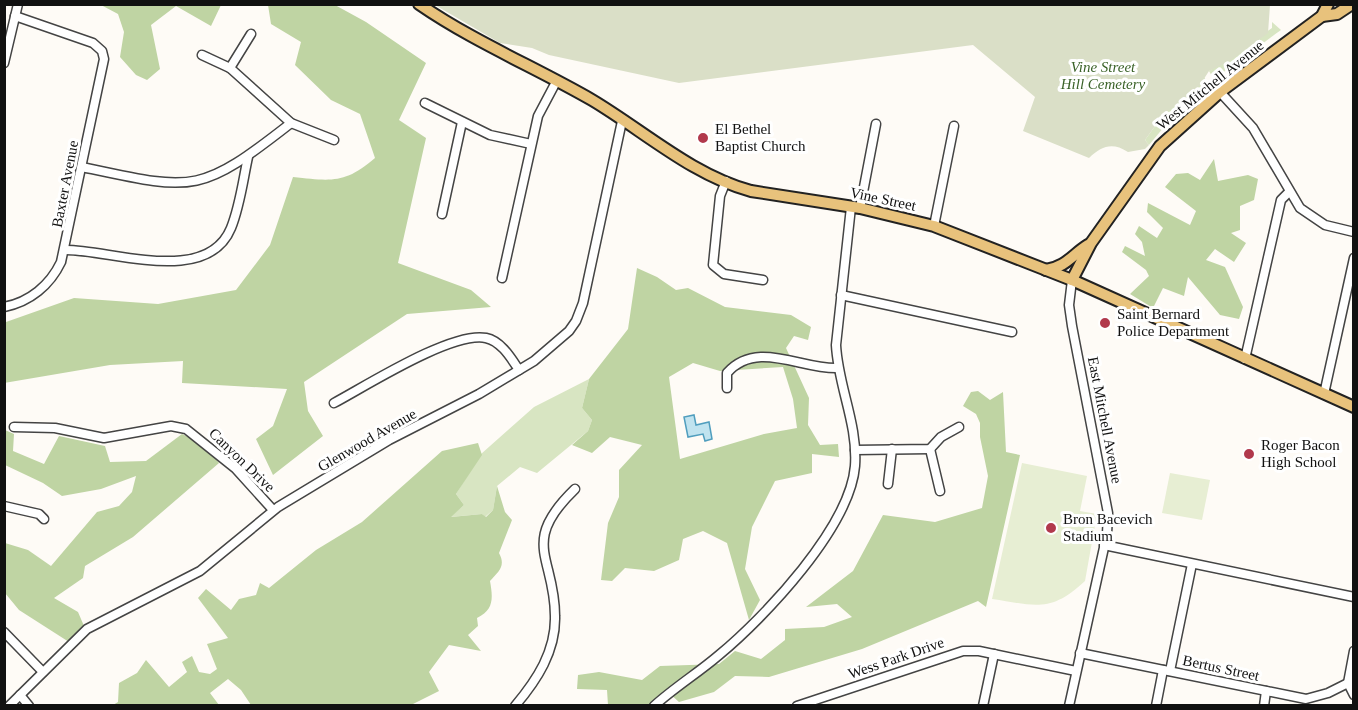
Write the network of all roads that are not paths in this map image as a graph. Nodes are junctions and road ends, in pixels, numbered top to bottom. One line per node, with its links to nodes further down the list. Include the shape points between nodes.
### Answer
1 (18, 4): 5 (street)
2 (420, 4): 11 (main road, Vine Street)
3 (1328, 4): 6 (main road, West Mitchell Avenue)
4 (1352, 4): 6 (main road, West Mitchell Avenue, via 1337,15)
5 (15, 16): 9 (street); 22 (street, Baxter Avenue, via 93,43 104,55)
6 (1322, 16): 12 (main road, West Mitchell Avenue)
7 (251, 34): 10 (street)
8 (202, 55): 10 (street)
9 (4, 63)
10 (230, 68): 16 (street)
11 (556, 82): 14 (main road, Vine Street, via 593,100); 20 (street, via 538,116)
12 (1220, 92): 24 (street, via 1253,128); 29 (main road, West Mitchell Avenue, via 1160,146)
13 (425, 103): 15 (street)
14 (622, 121): 23 (main road, Vine Street, via 693,166); 41 (street, Glenwood Avenue, via 579,314 560,340)
15 (462, 122): 20 (street, via 490,135); 26 (street)
16 (291, 123): 19 (street); 21 (street)
17 (876, 124): 25 (street)
18 (954, 126): 27 (street)
19 (334, 140)
20 (531, 144): 33 (street)
21 (248, 157): 22 (street, via 215,177 186,184 158,183); 30 (street, via 231,227 222,242 210,250 186,259 158,262)
22 (82, 168): 30 (street, Baxter Avenue)
23 (726, 181): 25 (main road, Vine Street, via 751,191); 34 (street, via 720,196 713,265 724,274)
24 (1289, 192): 28 (street, via 1317,222); 39 (street, via 1281,201)
25 (855, 207): 27 (main road, Vine Street); 36 (street)
26 (442, 214)
27 (934, 226): 32 (main road, Vine Street)
28 (1353, 232)
29 (1091, 243): 32 (main road, via 1066,264); 35 (main road, West Mitchell Avenue)
30 (65, 250): 37 (street, Baxter Avenue, via 53,276 39,291)
31 (1353, 258): 43 (street)
32 (1046, 270): 35 (main road, Vine Street)
33 (502, 278)
34 (763, 280)
35 (1072, 280): 39 (main road, Vine Street); 57 (street, East Mitchell Avenue, via 1072,326 1107,505)
36 (841, 295): 38 (street); 40 (street, via 836,338)
37 (4, 307)
38 (1012, 332)
39 (1245, 359): 43 (main road, Vine Street)
40 (838, 368): 42 (street, via 758,357 727,372); 49 (street, via 851,415)
41 (519, 370): 44 (street, via 499,344 477,338 428,352); 55 (street, Glenwood Avenue, via 389,440)
42 (727, 388)
43 (1324, 394): 45 (main road, Vine Street)
44 (333, 403)
45 (1353, 407)
46 (14, 427): 55 (street, Canyon Drive, via 55,428 104,438 171,426 186,429 236,469)
47 (959, 427): 48 (street)
48 (930, 449): 50 (street); 53 (street)
49 (855, 450): 50 (street); 74 (street, via 854,478 846,502 817,549 751,627)
50 (892, 450): 51 (street)
51 (888, 484)
52 (575, 489): 73 (street, via 551,517 543,542 555,619 546,660 539,677)
53 (940, 491)
54 (4, 506): 56 (street, via 39,514)
55 (273, 510): 66 (street, Glenwood Avenue, via 200,571 87,629)
56 (44, 519)
57 (1104, 545): 58 (street); 62 (street, East Mitchell Avenue)
58 (1192, 564): 59 (street); 65 (street)
59 (1353, 597)
60 (4, 632): 66 (street)
61 (1353, 651): 67 (street)
62 (1080, 653): 64 (street, East Mitchell Avenue); 65 (street, Bertus Street)
63 (994, 654): 64 (street, Wess Park Drive); 75 (street, Wess Park Drive, via 954,652); 76 (street)
64 (1076, 671): 77 (street, East Mitchell Avenue)
65 (1167, 671): 68 (street, Bertus Street); 78 (street)
66 (43, 672): 70 (street, Glenwood Avenue)
67 (1351, 682): 68 (street, Bertus Street, via 1306,699); 69 (street)
68 (1266, 691): 79 (street)
69 (1353, 694)
70 (20, 695): 71 (street, Glenwood Avenue); 72 (street)
71 (9, 705)
72 (29, 705)
73 (515, 705)
74 (654, 705)
75 (797, 705)
76 (983, 705)
77 (1069, 705)
78 (1156, 705)
79 (1264, 705)

